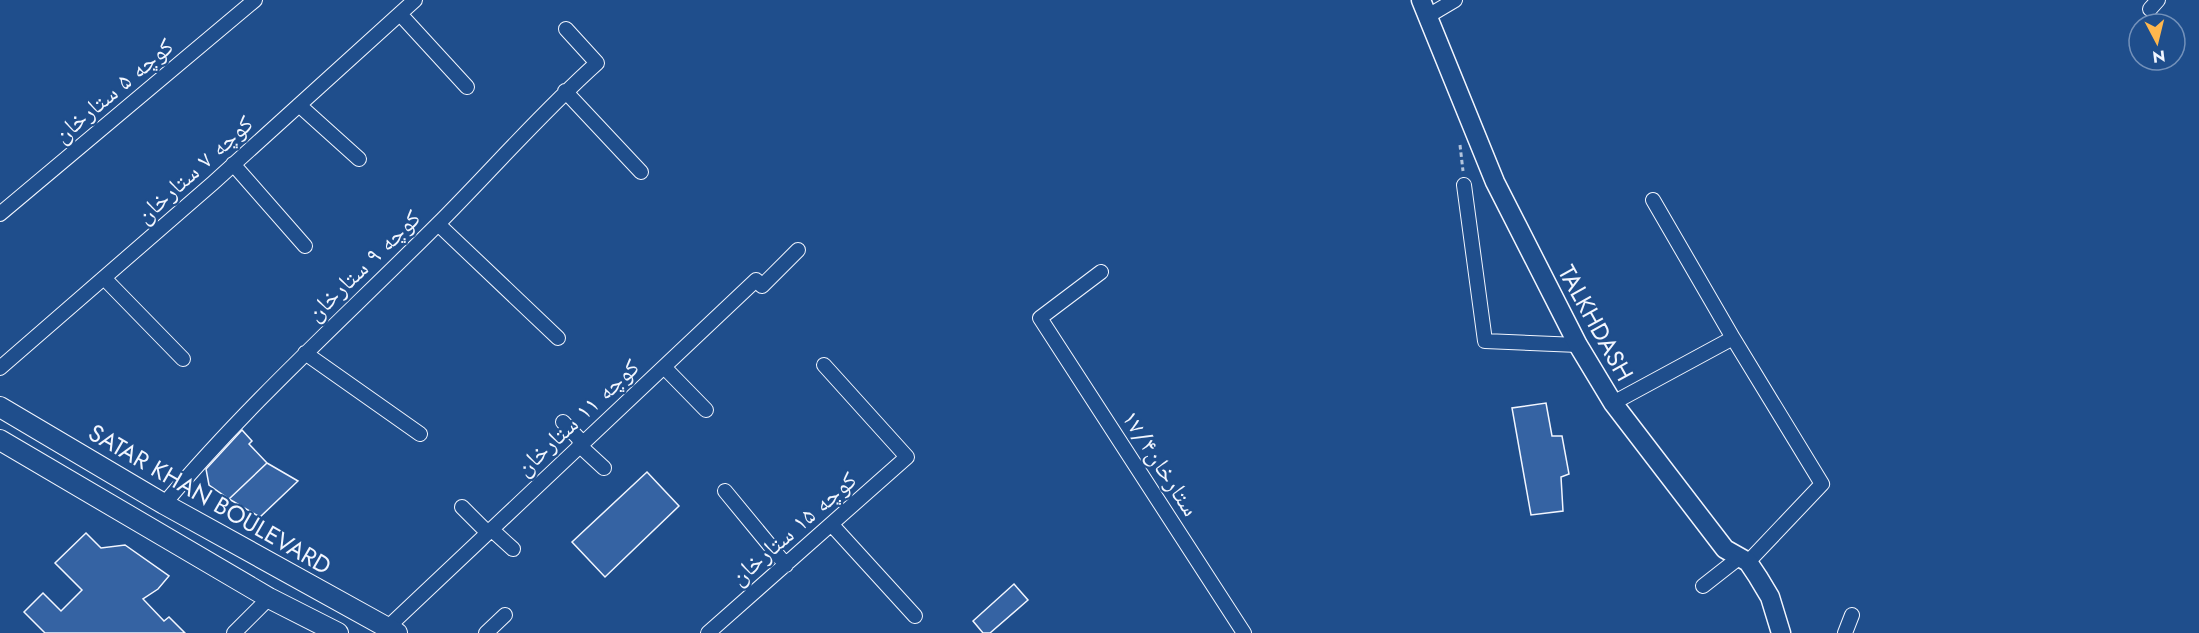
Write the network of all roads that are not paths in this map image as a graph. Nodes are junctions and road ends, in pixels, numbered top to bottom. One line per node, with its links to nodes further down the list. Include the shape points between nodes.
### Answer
1 (255, 0): 15 (street, کوچه ۵ ستارخان)
2 (415, 0): 5 (street, کوچه ۷ ستارخان)
3 (1455, 0): 4 (street)
4 (1424, 8): 23 (street, TALKHDASH, via 1495,182)
5 (400, 14): 7 (street); 9 (street, کوچه ۷ ستارخان)
6 (566, 29): 8 (street, کوچه ۹ ستارخان, via 597,63)
7 (467, 87)
8 (565, 91): 12 (street); 16 (street, کوچه ۹ ستارخان)
9 (299, 105): 10 (street); 11 (street, کوچه ۷ ستارخان)
10 (359, 159)
11 (233, 164): 17 (street); 20 (street, کوچه ۷ ستارخان)
12 (641, 172)
13 (1464, 185): 23 (street, via 1485,341)
14 (1653, 200): 22 (street)
15 (0, 214)
16 (438, 224): 21 (street); 24 (street, کوچه ۹ ستارخان)
17 (306, 246)
18 (798, 250): 27 (street, کوچه ۱۱ ستارخان, via 762,286 756,280)
19 (1101, 272): 55 (street, ستارخان۱۷/۴, via 1040,318)
20 (104, 278): 25 (street); 28 (street, کوچه ۷ ستارخان)
21 (558, 338)
22 (1733, 338): 29 (street); 43 (street, via 1822,484)
23 (1578, 345): 29 (street, TALKHDASH)
24 (305, 353): 33 (street); 38 (street, کوچه ۹ ستارخان)
25 (183, 358)
26 (824, 365): 40 (street, کوچه ۱۵ ستارخان, via 907,457)
27 (664, 367): 31 (street); 35 (street, کوچه ۱۱ ستارخان)
28 (0, 368)
29 (1613, 403): 43 (street, TALKHDASH, via 1725,549)
30 (0, 407): 38 (main road, SATAR KHAN BOULEVARD)
31 (706, 410)
32 (563, 422): 35 (street)
33 (420, 434)
34 (0, 440): 46 (main road)
35 (581, 443): 36 (street); 41 (street, کوچه ۱۱ ستارخان)
36 (604, 468)
37 (725, 491): 44 (street)
38 (164, 504): 50 (main road, SATAR KHAN BOULEVARD)
39 (462, 507): 41 (street)
40 (832, 525): 44 (street, کوچه ۱۵ ستارخان); 49 (street)
41 (489, 530): 42 (street); 50 (street, کوچه ۱۱ ستارخان)
42 (513, 549)
43 (1744, 559): 45 (street); 56 (street, TALKHDASH, via 1770,597)
44 (786, 565): 54 (street, کوچه ۱۵ ستارخان)
45 (1703, 585)
46 (269, 598): 51 (street); 52 (main road)
47 (505, 615): 53 (street)
48 (1852, 615): 57 (street)
49 (915, 616)
50 (392, 631)
51 (234, 633)
52 (338, 633)
53 (486, 633)
54 (708, 633)
55 (1244, 633)
56 (1781, 633)
57 (1845, 633)

